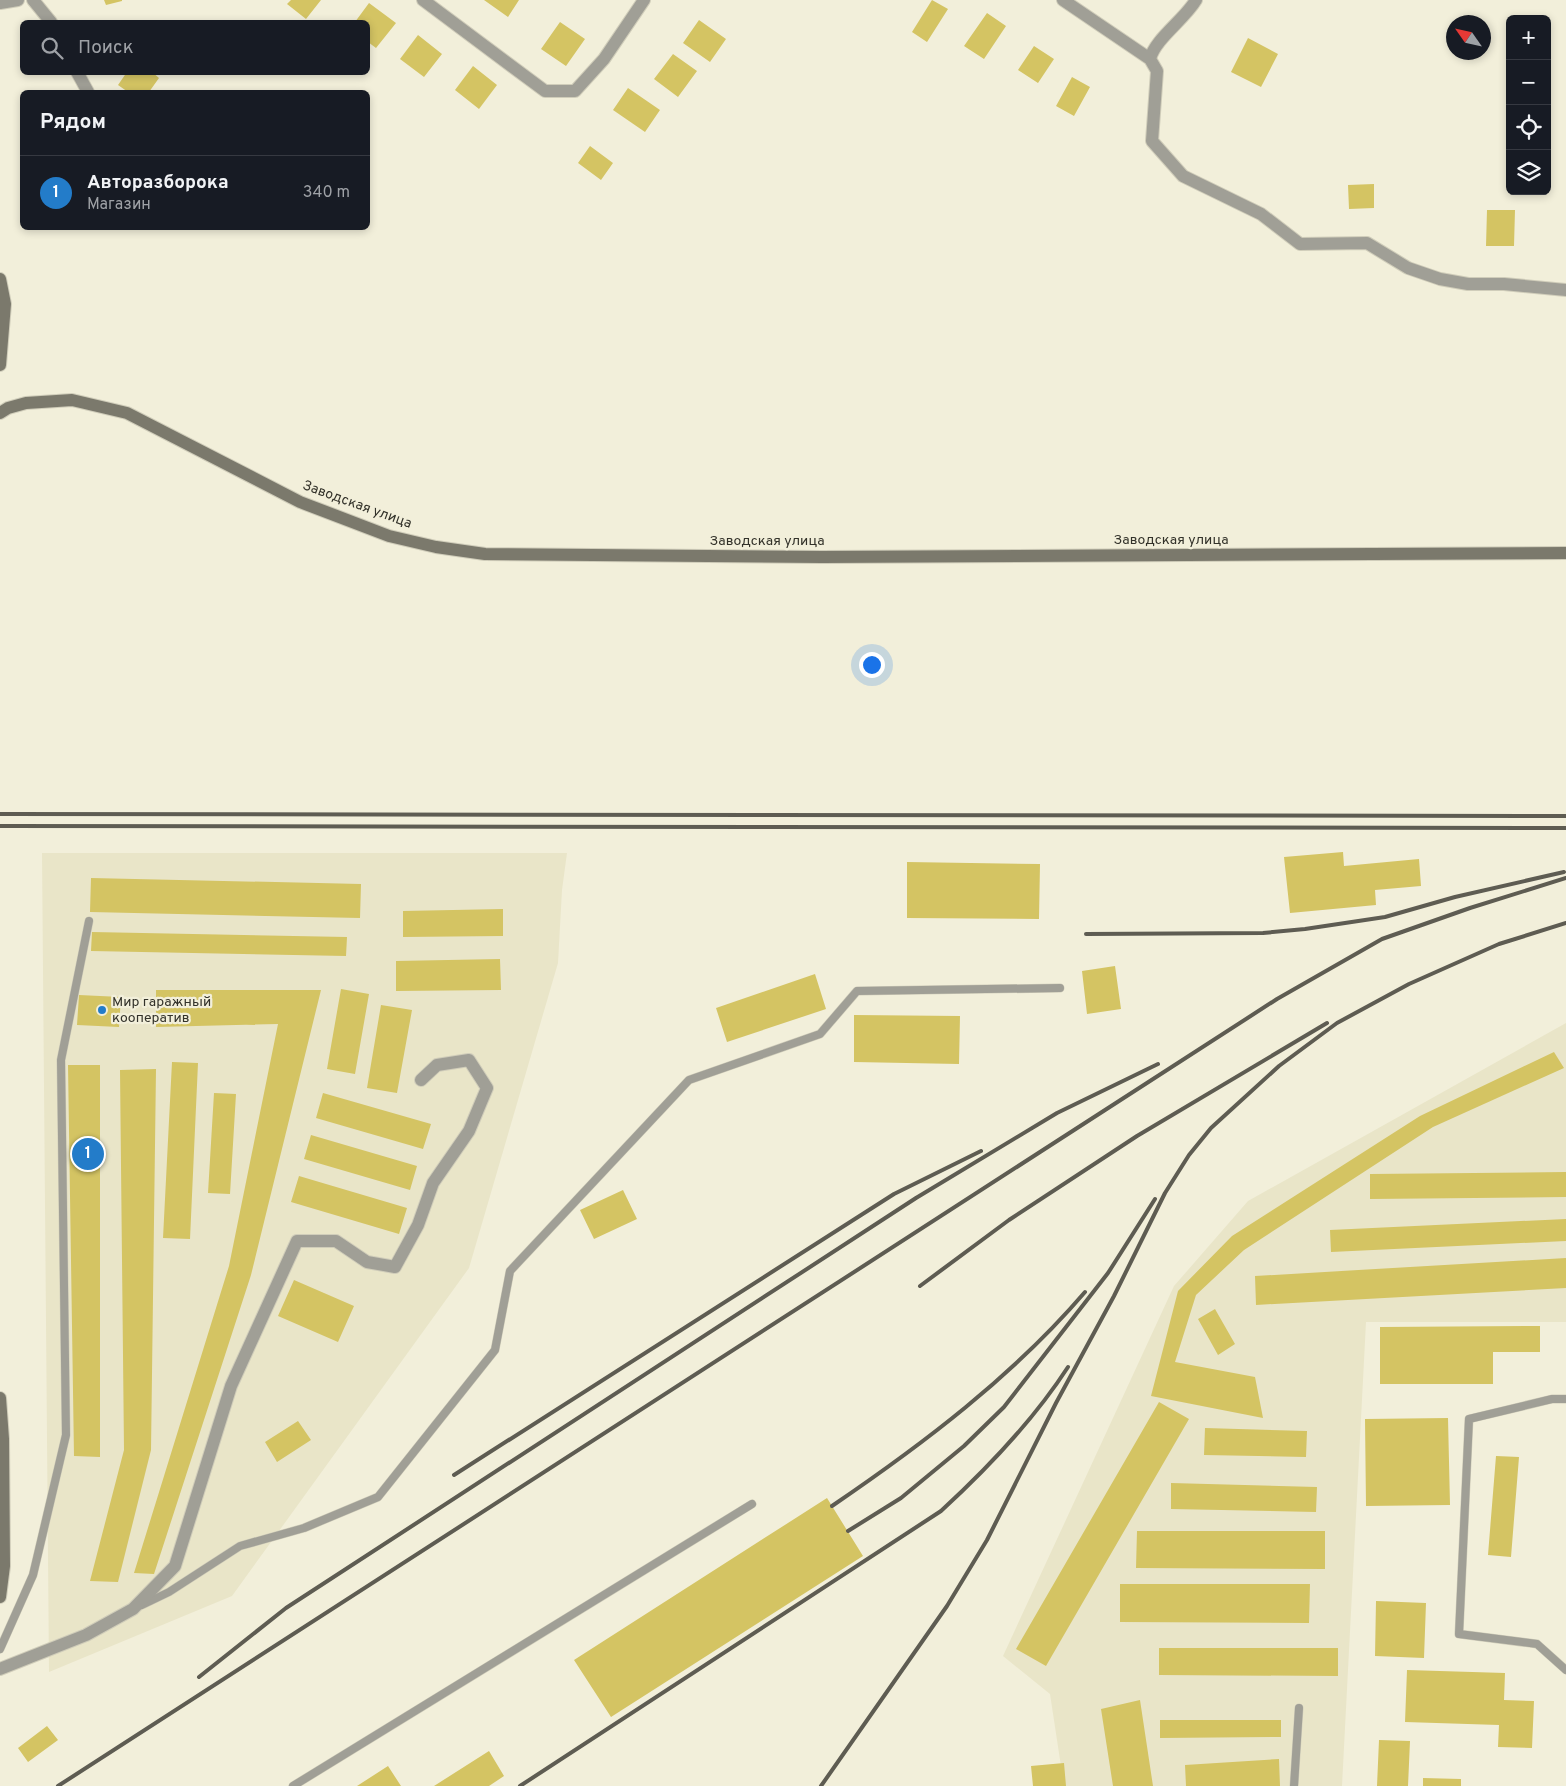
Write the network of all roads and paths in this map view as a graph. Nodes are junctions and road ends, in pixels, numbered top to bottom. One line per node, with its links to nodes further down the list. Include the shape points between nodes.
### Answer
1 (18, 0): 7 (street)
2 (33, 0): 8 (street)
3 (423, 0): 4 (street, via 545,91 575,92 604,59)
4 (644, 0)
5 (1063, 0): 9 (street)
6 (1196, 0): 9 (street, via 1153,49)
7 (0, 3)
8 (49, 20)
9 (1150, 59): 13 (street, via 1157,71 1152,141 1183,176 1261,214 1300,244 1367,243 1408,268 1440,279 1468,284)
10 (78, 75): 11 (street)
11 (87, 90)
12 (0, 279): 14 (main road, via 5,304)
13 (1566, 290)
14 (0, 364)
15 (0, 413): 16 (main road, Заводская улица, via 26,403 72,400 126,413 300,502 389,536 485,554 832,557)
16 (1566, 553)
17 (89, 921): 25 (lane, via 61,1060 66,1435 33,1576)
18 (1060, 988): 24 (lane, via 857,991 820,1034 689,1080 510,1271 495,1350 378,1497 304,1528 240,1546 169,1592)
19 (421, 1080): 24 (street, via 437,1065 469,1060 487,1088 469,1130 433,1183 418,1225 395,1267 367,1262 336,1241 297,1241 231,1386 175,1566)
20 (0, 1398): 23 (main road, via 4,1566)
21 (1566, 1398): 27 (lane, via 1469,1418 1460,1634 1537,1644)
22 (752, 1504): 29 (lane)
23 (0, 1597)
24 (133, 1609): 26 (street, via 86,1635)
25 (0, 1649)
26 (0, 1669)
27 (1566, 1670)
28 (1299, 1708): 30 (lane)
29 (293, 1786)
30 (1294, 1786)

